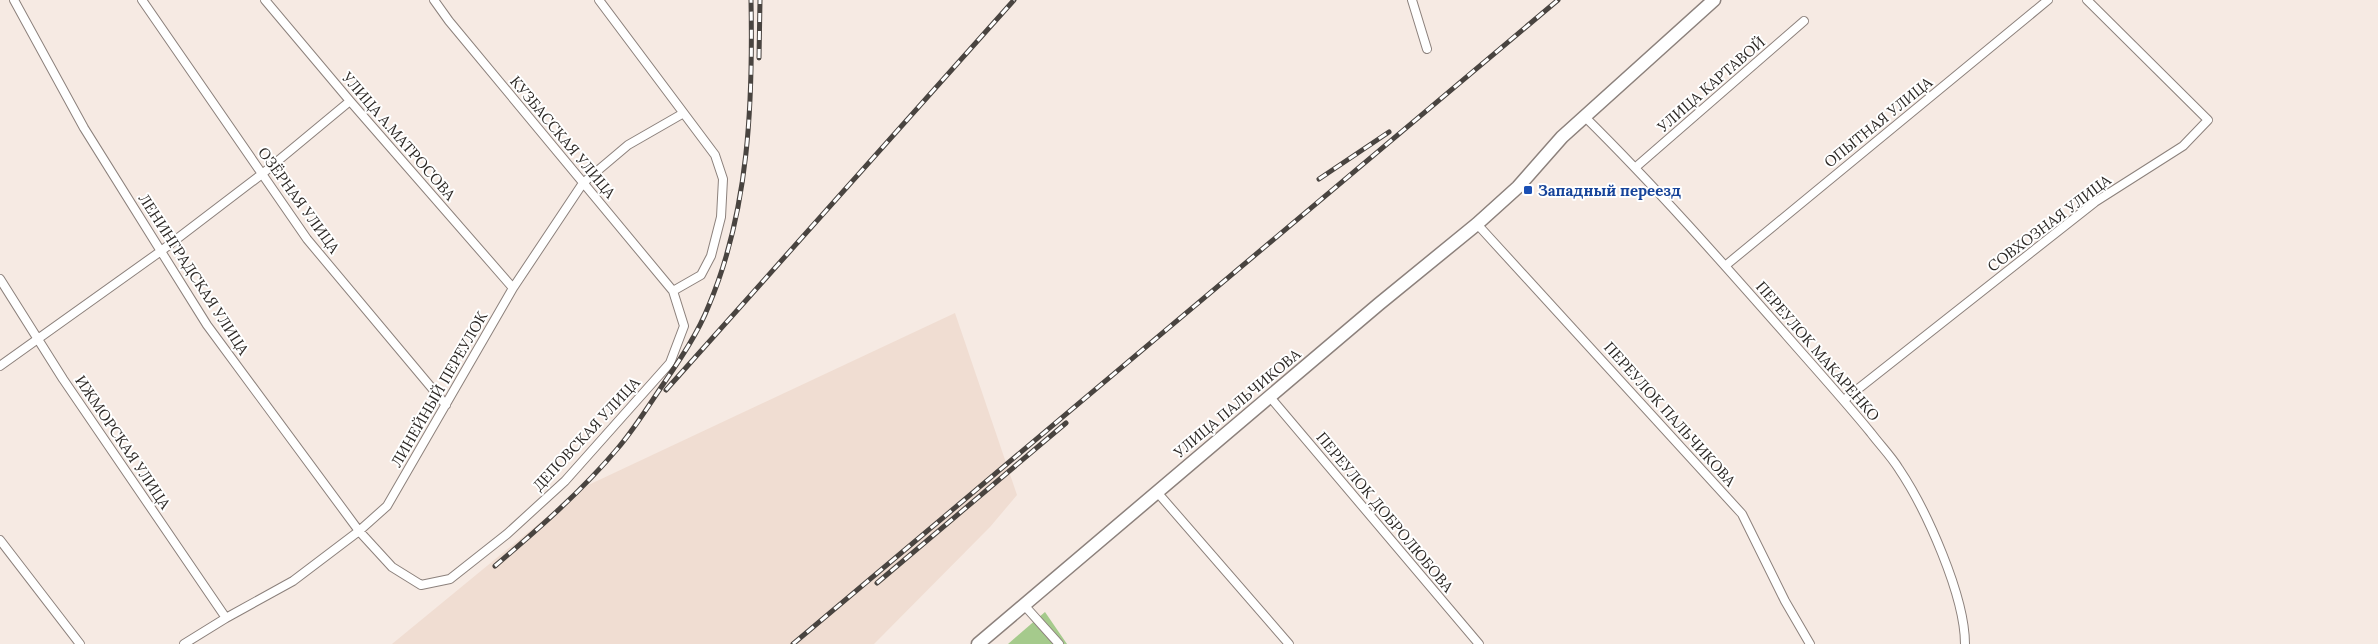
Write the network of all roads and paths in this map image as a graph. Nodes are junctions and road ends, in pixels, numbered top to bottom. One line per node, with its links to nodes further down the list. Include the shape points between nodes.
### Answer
1 (14, 0): 19 (street, ЛЕНИНГРАДСКАЯ УЛИЦА, via 84,128)
2 (142, 0): 16 (street, ОЗЁРНАЯ УЛИЦА)
3 (265, 0): 12 (street, УЛИЦА А.МАТРОСОВА)
4 (434, 0): 17 (street, КУЗБАССКАЯ УЛИЦА)
5 (599, 0): 13 (street)
6 (1412, 0): 11 (street)
7 (1714, 0): 14 (main road, УЛИЦА ПАЛЬЧИКОВА)
8 (2048, 0): 20 (street, ОПЫТНАЯ УЛИЦА)
9 (2087, 0): 27 (street, СОВХОЗНАЯ УЛИЦА, via 2208,120 2183,146 2095,202)
10 (1804, 21): 15 (street, УЛИЦА КАРТАВОЙ)
11 (1427, 49)
12 (350, 102): 16 (street); 22 (street, УЛИЦА А.МАТРОСОВА)
13 (682, 114): 17 (street, ЛИНЕЙНЫЙ ПЕРЕУЛОК, via 628,145); 23 (street, via 715,155 723,179 721,217 711,256 701,275)
14 (1584, 116): 15 (street, ПЕРЕУЛОК МАКАРЕНКО); 18 (main road, УЛИЦА ПАЛЬЧИКОВА, via 1518,187)
15 (1636, 167): 20 (street, ПЕРЕУЛОК МАКАРЕНКО)
16 (262, 174): 19 (street); 28 (street, ОЗЁРНАЯ УЛИЦА, via 308,239)
17 (583, 183): 22 (street, ЛИНЕЙНЫЙ ПЕРЕУЛОК); 23 (street, КУЗБАССКАЯ УЛИЦА)
18 (1477, 224): 26 (main road, УЛИЦА ПАЛЬЧИКОВА); 41 (street, ПЕРЕУЛОК ПАЛЬЧИКОВА, via 1742,514)
19 (161, 251): 24 (street); 30 (street, ЛЕНИНГРАДСКАЯ УЛИЦА, via 207,325)
20 (1725, 266): 27 (street, ПЕРЕУЛОК МАКАРЕНКО)
21 (0, 279): 24 (street, ИЖМОРСКАЯ УЛИЦА)
22 (514, 288): 28 (street, ЛИНЕЙНЫЙ ПЕРЕУЛОК)
23 (673, 291): 32 (street, ДЕПОВСКАЯ УЛИЦА, via 684,326 670,363 565,480 507,534 450,579)
24 (38, 339): 25 (street); 34 (street, ИЖМОРСКАЯ УЛИЦА)
25 (0, 366)
26 (1270, 397): 29 (main road, УЛИЦА ПАЛЬЧИКОВА); 40 (street, ПЕРЕУЛОК ДОБРОЛЮБОВА)
27 (1844, 400): 42 (street, ПЕРЕУЛОК МАКАРЕНКО, via 1899,468 1926,517 1956,589)
28 (446, 405): 30 (street, ЛИНЕЙНЫЙ ПЕРЕУЛОК, via 387,506)
29 (1157, 492): 33 (main road, УЛИЦА ПАЛЬЧИКОВА); 39 (street)
30 (359, 531): 32 (street, ЛЕНИНГРАДСКАЯ УЛИЦА, via 392,567); 34 (street, ЛИНЕЙНЫЙ ПЕРЕУЛОК, via 293,581)
31 (0, 540): 35 (street)
32 (421, 585)
33 (1024, 605): 37 (main road, УЛИЦА ПАЛЬЧИКОВА); 38 (street)
34 (226, 618): 36 (street, ЛИНЕЙНЫЙ ПЕРЕУЛОК)
35 (80, 644)
36 (184, 644)
37 (978, 644)
38 (1058, 644)
39 (1289, 644)
40 (1479, 644)
41 (1810, 644)
42 (1965, 644)

